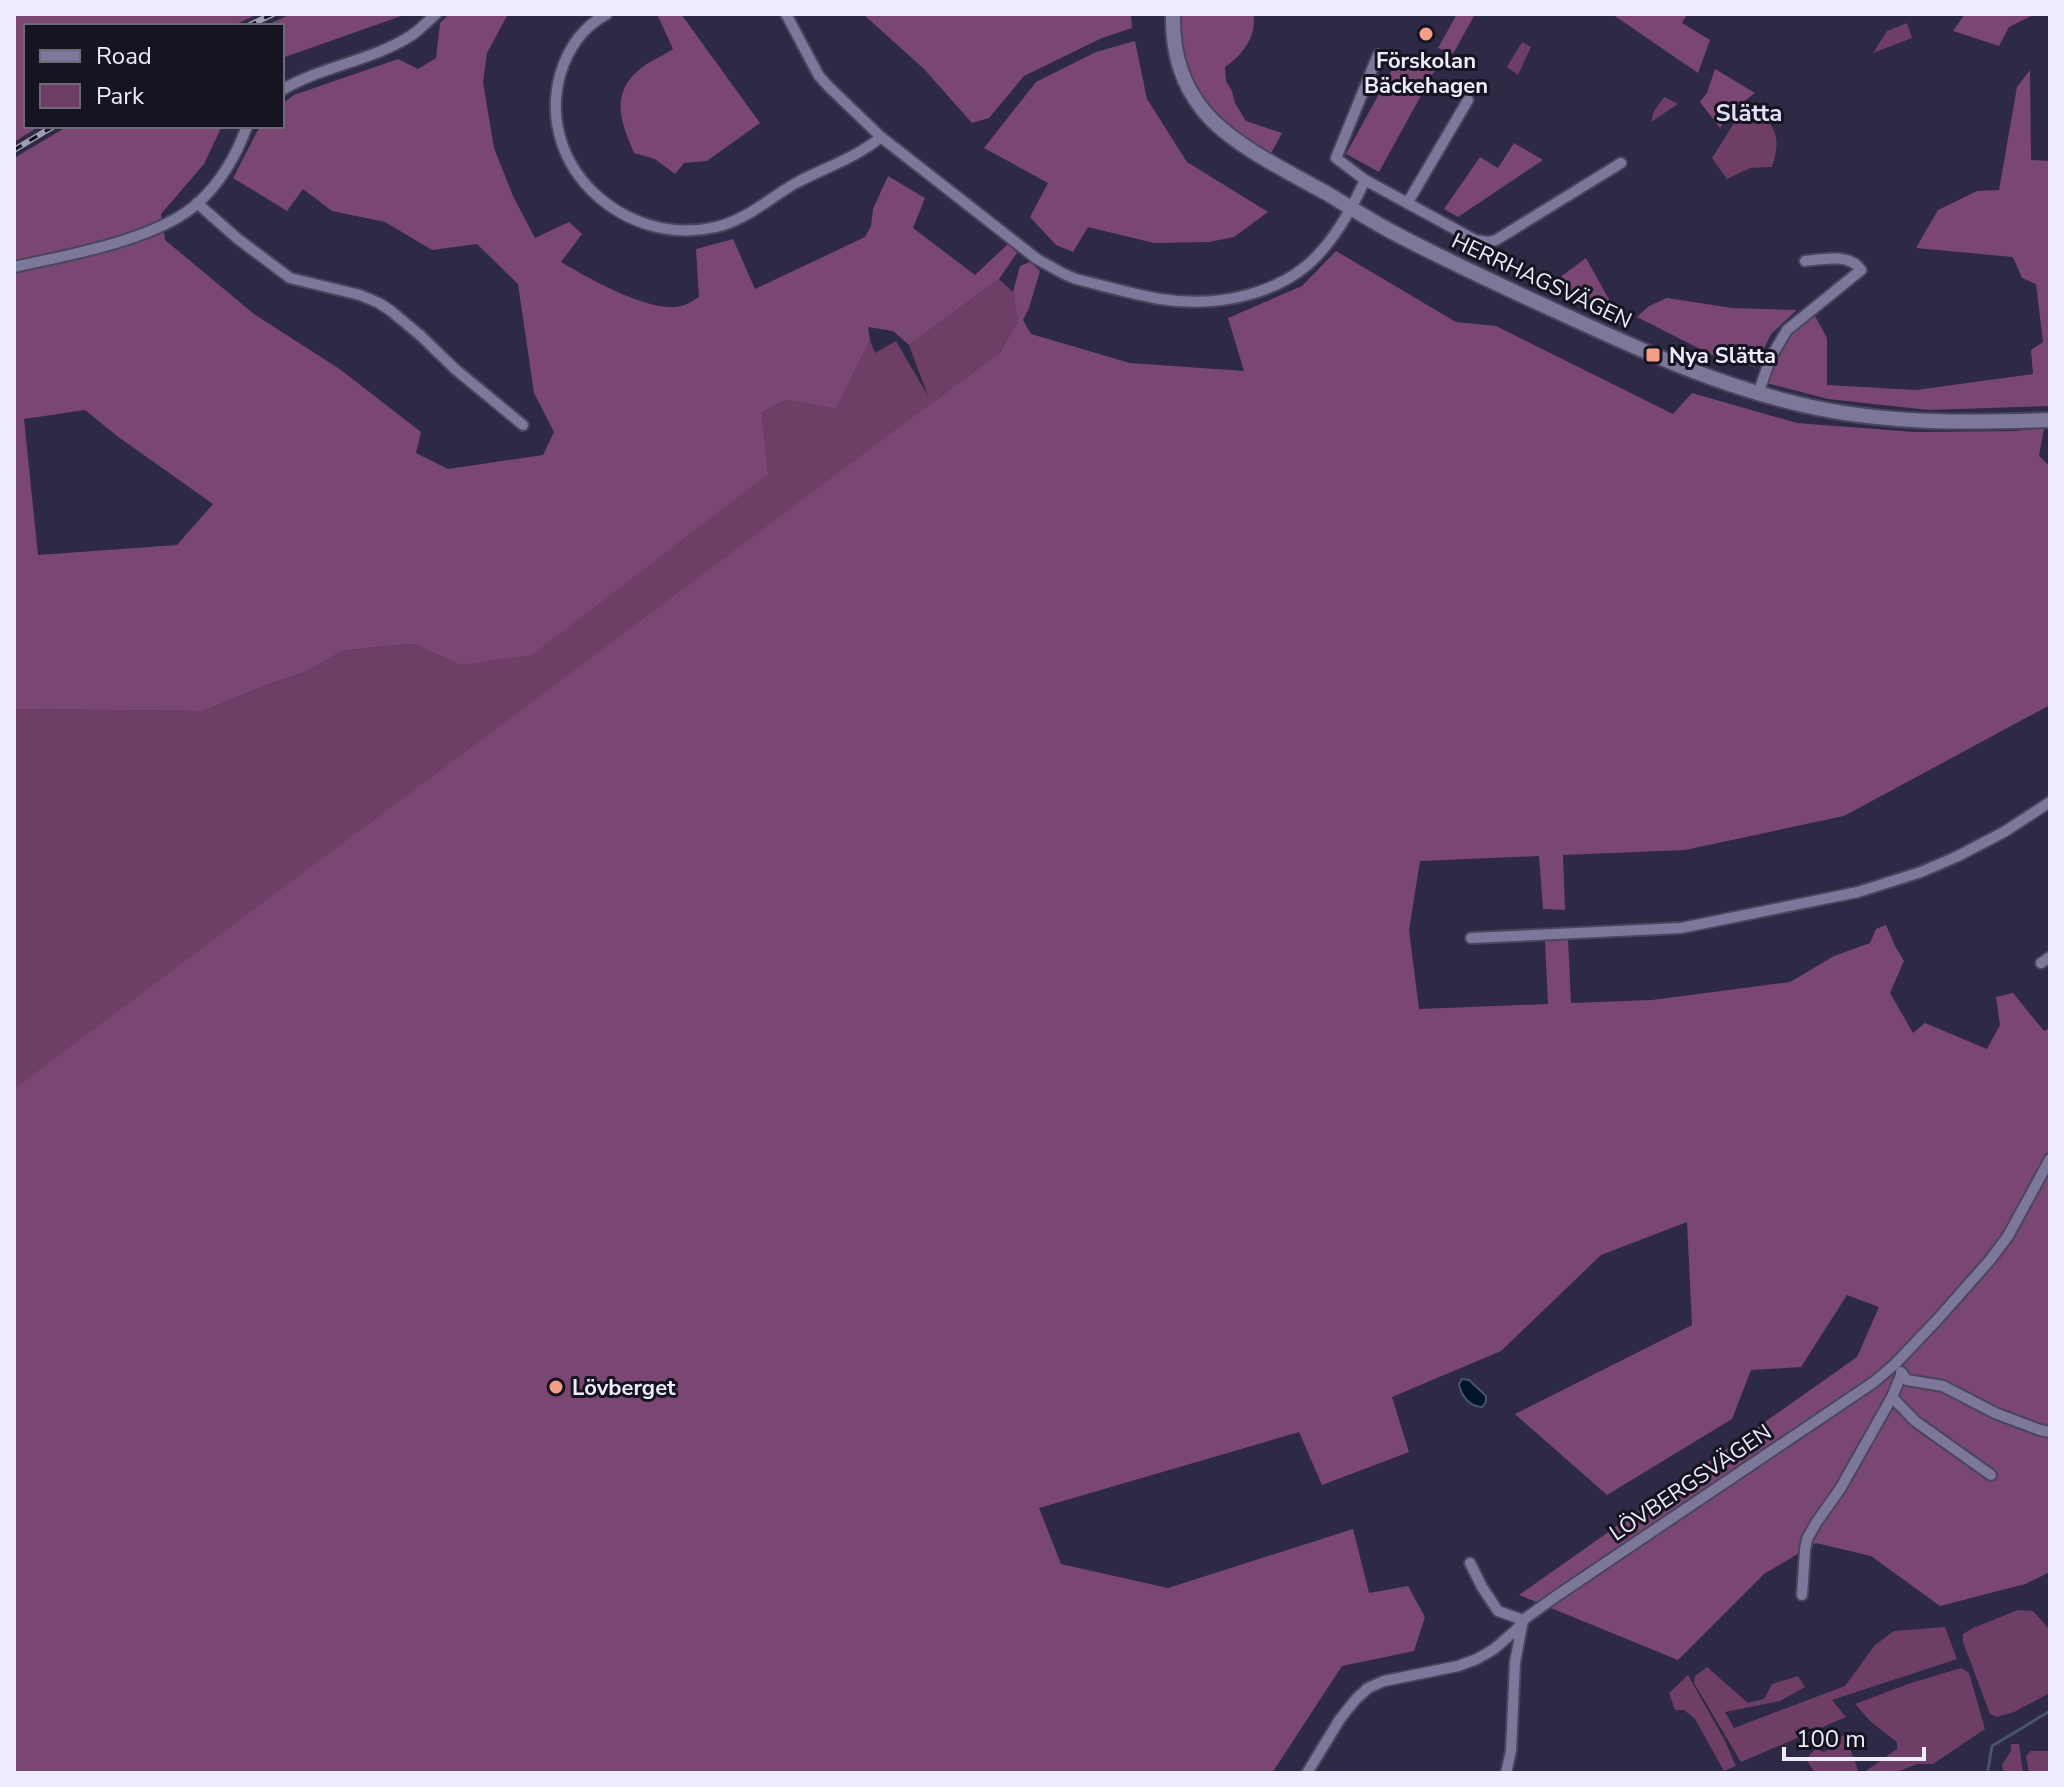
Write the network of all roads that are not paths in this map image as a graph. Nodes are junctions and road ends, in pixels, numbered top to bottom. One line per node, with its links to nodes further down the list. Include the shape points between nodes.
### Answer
1 (436, 14): 6 (street, via 397,44)
2 (607, 14): 9 (street, via 587,26 568,53 555,113 575,173 610,206 639,221 678,232 730,223)
3 (786, 14): 9 (street, via 819,76)
4 (1173, 14): 14 (street, HERRHAGSVÄGEN, via 1181,71 1209,117 1247,147)
5 (1378, 55): 11 (street, HERRHAGSVÄGEN, via 1336,158)
6 (284, 89)
7 (1468, 100): 12 (street)
8 (246, 128): 13 (street, via 236,153)
9 (881, 137): 14 (street, via 1047,265 1076,279 1162,299 1220,300 1273,286 1316,257)
10 (1621, 163): 12 (street, HERRHAGSVÄGEN, via 1488,242 1475,240)
11 (1365, 180): 12 (street, HERRHAGSVÄGEN); 14 (street)
12 (1408, 202)
13 (197, 203): 16 (street, via 152,230); 19 (street, via 290,278 360,295 391,311)
14 (1352, 208): 17 (street, HERRHAGSVÄGEN, via 1443,258 1586,325)
15 (1805, 261): 17 (street, via 1849,260 1861,270 1787,330)
16 (14, 267)
17 (1758, 394): 18 (street, HERRHAGSVÄGEN, via 1889,419)
18 (2050, 420)
19 (523, 425)
20 (2050, 802): 21 (street, via 1956,857 1858,892 1681,928)
21 (1471, 938)
22 (2050, 1159): 23 (street, LÖVBERGSVÄGEN, via 2008,1236)
23 (1899, 1368): 24 (street); 25 (street, via 1907,1380 1943,1386 1995,1413); 29 (street, LÖVBERGSVÄGEN)
24 (1892, 1397): 26 (street, via 1915,1421); 28 (street, via 1812,1530)
25 (2050, 1432)
26 (1991, 1475)
27 (1470, 1563): 29 (street, via 1498,1611)
28 (1802, 1595)
29 (1523, 1620): 30 (street, LÖVBERGSVÄGEN, via 1477,1659 1368,1688 1340,1719); 31 (street)
30 (1307, 1773)
31 (1506, 1773)

